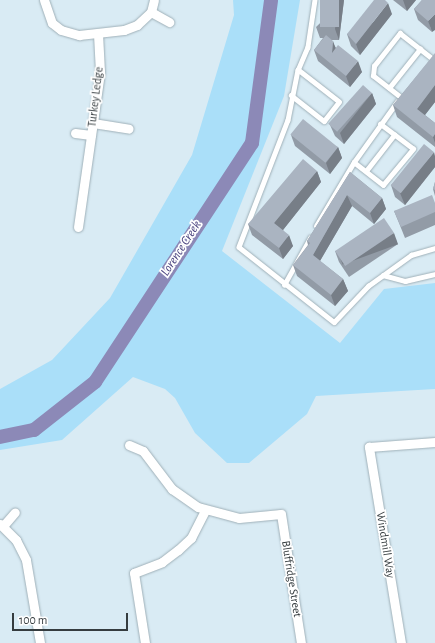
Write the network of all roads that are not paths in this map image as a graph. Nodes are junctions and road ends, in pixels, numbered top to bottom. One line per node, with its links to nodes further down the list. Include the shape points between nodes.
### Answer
1 (44, 0): 6 (street, via 47,13 61,30 71,34)
2 (154, 0): 4 (street)
3 (315, 0): 10 (lane, via 308,48)
4 (151, 12): 5 (street); 6 (street, via 137,25)
5 (169, 22)
6 (98, 34): 15 (street, Turkey Ledge, via 100,72)
7 (420, 49): 8 (lane); 11 (lane); 11 (lane, via 400,33 374,66 373,76)
8 (434, 57): 9 (lane)
9 (428, 64)
10 (298, 70): 13 (lane); 13 (lane, via 339,102 324,121)
11 (389, 88): 14 (lane)
12 (405, 92): 14 (lane)
13 (291, 95): 27 (lane, via 288,120 272,168 238,241 242,252)
14 (400, 98): 16 (lane)
15 (93, 123): 17 (street); 19 (street, Turkey Ledge)
16 (380, 124): 20 (lane); 21 (lane)
17 (129, 129)
18 (75, 133): 19 (street, Turkey Ledge)
19 (91, 135): 23 (street, Turkey Ledge)
20 (394, 135): 22 (lane); 22 (lane, via 413,149 384,185)
21 (354, 162): 22 (lane); 27 (lane)
22 (366, 171)
23 (78, 227)
24 (435, 248): 26 (lane, via 411,255)
25 (435, 274): 26 (lane, via 405,281)
26 (382, 275): 27 (lane, via 334,322)
27 (284, 285)
28 (435, 442): 36 (street, Windmill Way, via 369,447)
29 (129, 445): 30 (street, via 143,451 180,496)
30 (205, 510): 34 (street, via 190,538 178,550 157,564 134,573); 35 (street, Bluffridge Street, via 239,518 281,514)
31 (15, 512): 32 (street)
32 (2, 525): 33 (street, via 26,560)
33 (40, 643)
34 (144, 643)
35 (301, 643)
36 (401, 643)

